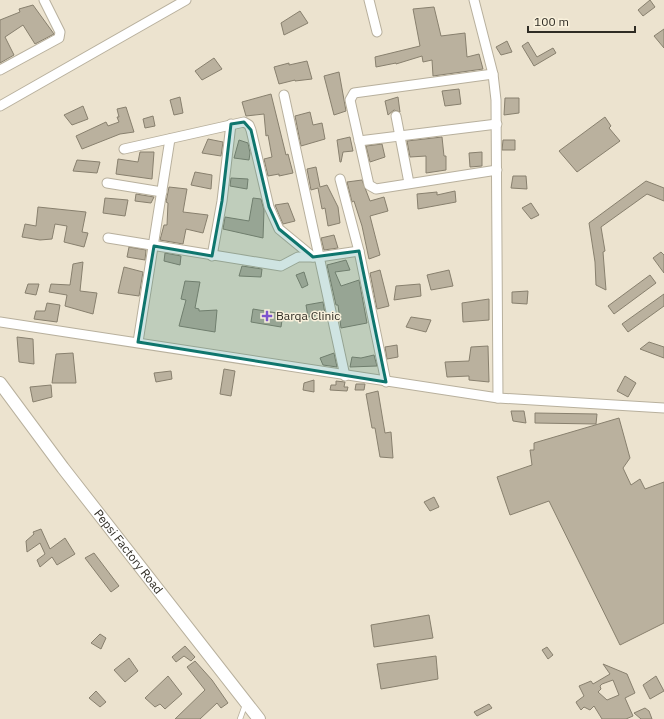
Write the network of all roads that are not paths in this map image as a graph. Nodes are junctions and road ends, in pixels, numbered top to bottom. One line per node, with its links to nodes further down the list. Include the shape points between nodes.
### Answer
1 (44, 0): 7 (street, via 60,32 58,38)
2 (186, 0): 5 (street)
3 (369, 0): 6 (street)
4 (474, 0): 8 (street)
5 (169, 5): 10 (street)
6 (377, 32)
7 (0, 70)
8 (493, 74): 13 (street); 16 (street, via 354,93 350,100)
9 (284, 95): 27 (street)
10 (0, 106)
11 (396, 116): 14 (street)
12 (231, 124): 15 (street); 26 (street, via 222,201); 27 (street, via 240,121 249,125 269,207 279,229)
13 (497, 124): 14 (street); 18 (street)
14 (400, 135): 16 (street); 21 (street)
15 (170, 139): 17 (street); 22 (street)
16 (359, 141): 21 (street, via 370,187 376,189)
17 (124, 149)
18 (497, 170): 21 (street); 33 (street)
19 (340, 179): 25 (street)
20 (107, 183): 22 (street)
21 (409, 183)
22 (162, 192): 24 (street)
23 (108, 238): 24 (street)
24 (154, 246): 26 (street); 29 (street)
25 (359, 252): 27 (street); 31 (street)
26 (212, 256): 27 (street, via 281,266 293,258)
27 (316, 257): 30 (street)
28 (0, 322): 29 (street)
29 (138, 342): 30 (street)
30 (345, 376): 31 (street)
31 (386, 382): 33 (street)
32 (0, 383): 35 (main road, Pepsi Factory Road)
33 (498, 398): 34 (street)
34 (664, 408)
35 (245, 703): 36 (lane); 37 (main road, Pepsi Factory Road)
36 (240, 719)
37 (258, 719)

